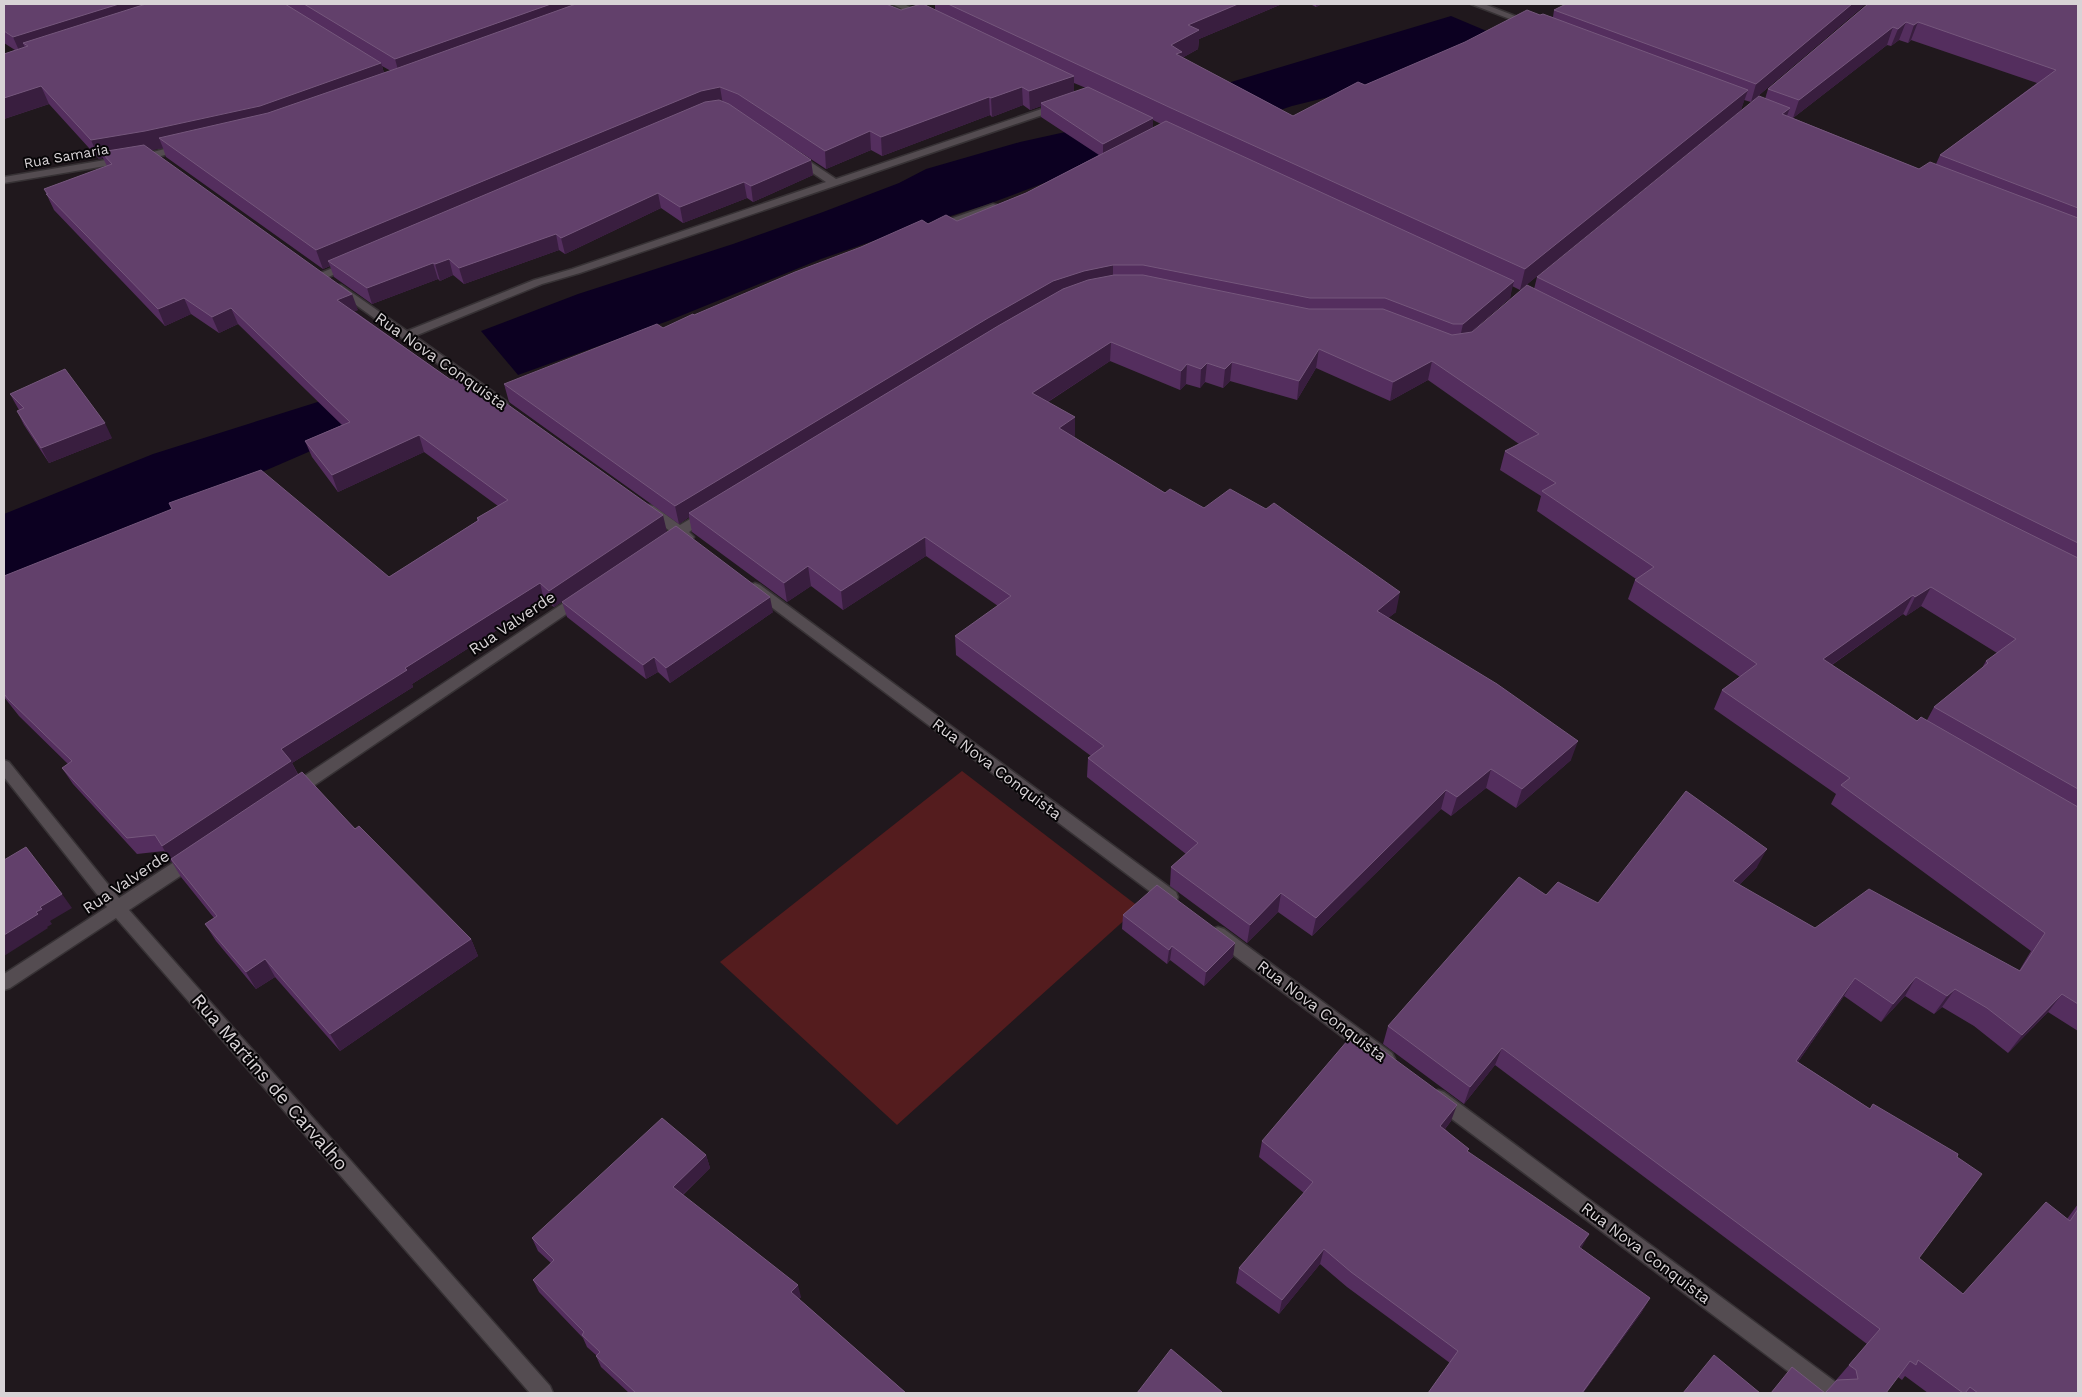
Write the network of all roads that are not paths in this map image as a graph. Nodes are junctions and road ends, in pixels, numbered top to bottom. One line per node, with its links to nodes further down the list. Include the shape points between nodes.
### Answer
1 (897, 4): 3 (street)
2 (1476, 4): 4 (street)
3 (932, 20)
4 (1541, 28)
5 (1070, 102): 11 (street)
6 (198, 144): 8 (street, Rua Samaria)
7 (785, 149): 11 (street)
8 (153, 155): 9 (street); 10 (street, Rua Samaria)
9 (169, 166)
10 (4, 180)
11 (834, 182): 15 (street, via 538,282)
12 (1007, 202): 13 (street)
13 (927, 230)
14 (358, 260): 15 (street, Rua Nova Conquista, via 318,273)
15 (406, 336): 16 (street, Rua Nova Conquista, via 500,398)
16 (512, 411)
17 (639, 503): 19 (street)
18 (722, 506): 19 (street)
19 (679, 532): 20 (street); 21 (street)
20 (695, 543)
21 (655, 548)
22 (743, 579): 27 (street, Rua Nova Conquista)
23 (597, 587): 25 (street, Rua Valverde)
24 (4, 766): 28 (street, Rua Martins de Carvalho)
25 (283, 798)
26 (209, 848): 28 (street, Rua Valverde)
27 (1181, 906)
28 (118, 909): 30 (street, Rua Valverde); 33 (street, Rua Martins de Carvalho)
29 (1205, 924): 31 (street, Rua Nova Conquista)
30 (4, 983)
31 (1396, 1066)
32 (1428, 1090): 34 (street, Rua Nova Conquista)
33 (544, 1393)
34 (1834, 1393)

